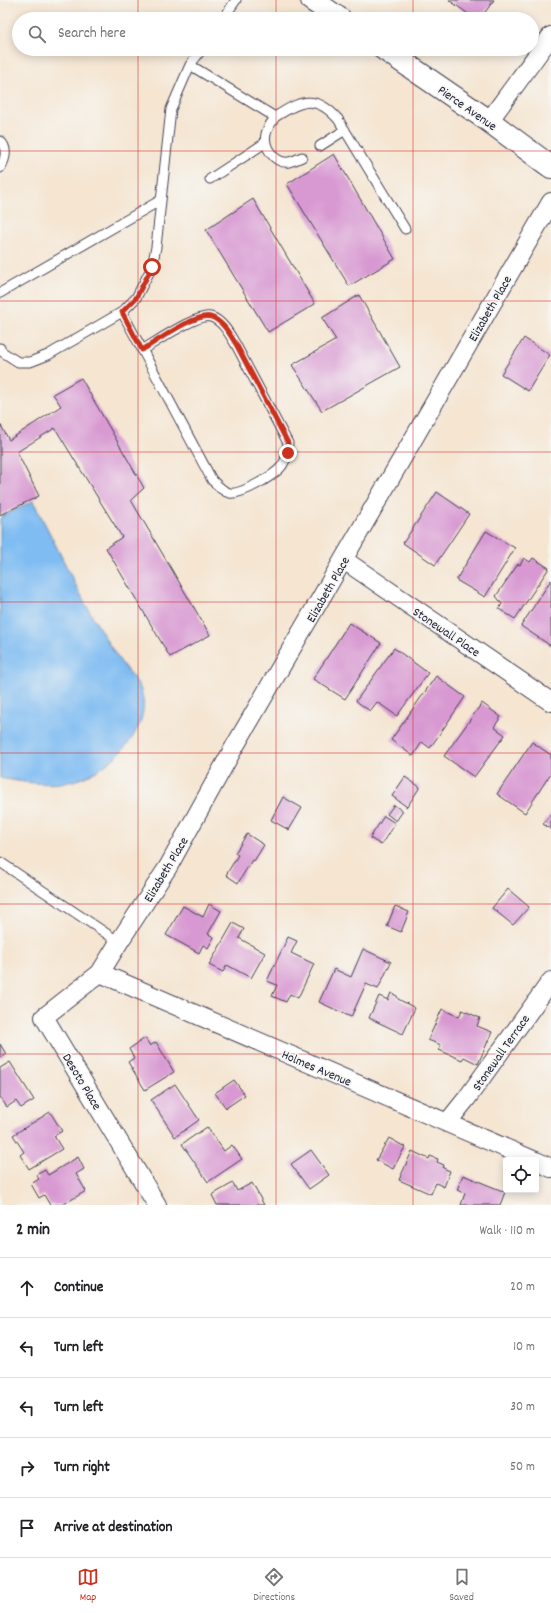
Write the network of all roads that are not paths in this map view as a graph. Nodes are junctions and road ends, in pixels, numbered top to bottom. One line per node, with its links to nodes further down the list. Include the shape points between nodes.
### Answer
1 (236, 0): 3 (lane)
2 (312, 0): 4 (main road)
3 (228, 12)
4 (330, 12)
5 (551, 36): 6 (street)
6 (539, 52)
7 (197, 56): 10 (lane)
8 (394, 56): 12 (main road, Pierce Avenue)
9 (536, 56): 12 (street)
10 (190, 65): 11 (lane); 21 (lane, via 170,109)
11 (274, 117): 13 (lane, via 304,101 316,103 330,109); 15 (lane, via 266,132)
12 (489, 121): 18 (main road, Pierce Avenue)
13 (345, 130): 16 (lane); 23 (lane)
14 (0, 141): 19 (lane, via 6,153)
15 (265, 143): 17 (lane, via 270,153 279,160 288,162); 20 (lane)
16 (320, 146)
17 (302, 157)
18 (551, 167)
19 (0, 168)
20 (210, 179)
21 (161, 200): 24 (lane); 25 (lane, via 152,267 136,298)
22 (551, 202): 28 (street, Elizabeth Place)
23 (405, 229)
24 (0, 293)
25 (122, 312): 26 (lane, via 48,355 30,362 18,362); 27 (lane)
26 (0, 348)
27 (142, 350): 27 (lane, via 195,319 205,316 218,321 236,344 288,443 288,453 283,465 275,473 241,492 230,493 221,488 212,480)
28 (344, 560): 29 (street, Stonewall Place); 31 (street, Elizabeth Place, via 232,751 168,867)
29 (551, 702)
30 (0, 862): 31 (lane)
31 (118, 942): 32 (street, Elizabeth Place)
32 (100, 973): 34 (street, Holmes Avenue); 38 (street, Desoto Place, via 44,1017)
33 (551, 980): 34 (street, Stonewall Terrace)
34 (447, 1123): 35 (street, Holmes Avenue)
35 (526, 1157)
36 (539, 1163): 37 (street, Holmes Avenue)
37 (551, 1168)
38 (157, 1205)

